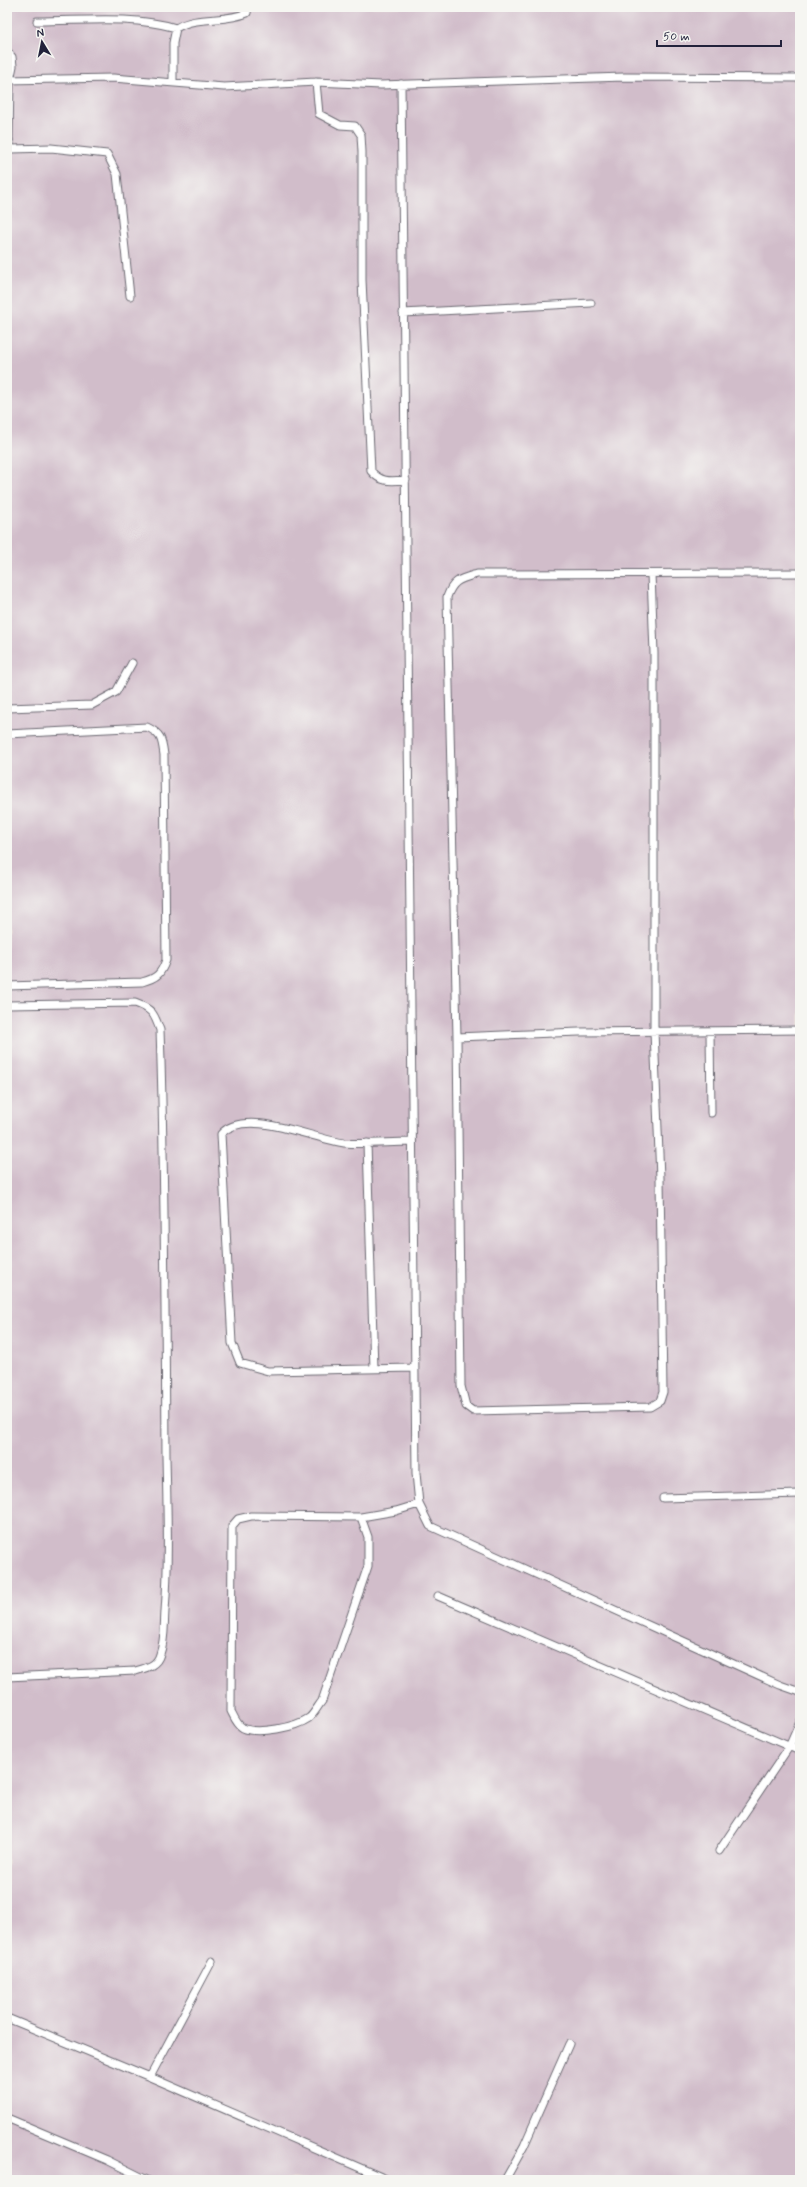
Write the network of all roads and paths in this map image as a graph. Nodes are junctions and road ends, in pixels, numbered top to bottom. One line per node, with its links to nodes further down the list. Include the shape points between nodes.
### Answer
1 (248, 7): 3 (lane, via 247,13 238,17 207,19)
2 (37, 21): 3 (lane, via 131,19)
3 (176, 28): 8 (lane, via 173,43)
4 (7, 51): 6 (lane, via 12,57 13,66)
5 (800, 78): 9 (lane, via 624,77)
6 (9, 80): 8 (lane, via 113,78); 10 (lane)
7 (316, 82): 8 (lane, via 224,87); 9 (lane); 14 (lane, via 319,114 340,125 355,126 361,135 362,280 371,471 377,478 387,481)
8 (173, 83)
9 (401, 84): 13 (lane)
10 (9, 149): 11 (lane, via 51,148 108,154 117,174)
11 (130, 296)
12 (591, 304): 13 (lane)
13 (403, 313): 14 (lane)
14 (406, 480): 27 (lane)
15 (800, 573): 16 (lane)
16 (650, 574): 24 (lane, via 654,653); 25 (lane, via 477,574 462,578 451,585 447,597)
17 (132, 663): 18 (lane, via 116,692 92,705)
18 (7, 708)
19 (7, 734): 20 (lane, via 147,727 157,732 164,755 166,960 162,972 156,978 142,982)
20 (7, 986)
21 (7, 1004): 36 (lane, via 134,1003 147,1007 154,1014 160,1030 164,1165 167,1585 160,1656 153,1666 135,1671)
22 (710, 1030): 23 (lane); 24 (lane); 26 (lane)
23 (800, 1030)
24 (654, 1031): 25 (lane); 25 (lane, via 660,1178 663,1392 660,1401 650,1407 638,1408 473,1411 466,1406 460,1386)
25 (457, 1037)
26 (711, 1113)
27 (411, 1142): 28 (lane); 29 (lane)
28 (367, 1143): 30 (lane); 30 (lane, via 345,1143 251,1123 227,1128 221,1134 232,1343 240,1363 268,1371)
29 (414, 1368): 30 (lane); 33 (lane)
30 (374, 1369)
31 (800, 1494): 32 (lane)
32 (663, 1498)
33 (419, 1504): 34 (lane); 37 (lane, via 430,1526)
34 (361, 1518): 34 (lane, via 251,1516 238,1519 232,1526 231,1711 237,1723 243,1728 262,1730 296,1725 310,1717 322,1701 368,1566 368,1537)
35 (438, 1596): 39 (lane)
36 (7, 1677)
37 (800, 1692)
38 (800, 1722): 39 (lane)
39 (789, 1747): 40 (lane); 41 (lane)
40 (800, 1752)
41 (719, 1851)
42 (212, 1962): 45 (lane)
43 (7, 2018): 45 (lane)
44 (569, 2044): 49 (lane, via 524,2146)
45 (150, 2077): 48 (lane)
46 (7, 2118): 47 (lane, via 108,2160)
47 (147, 2180)
48 (388, 2180)
49 (505, 2180)

